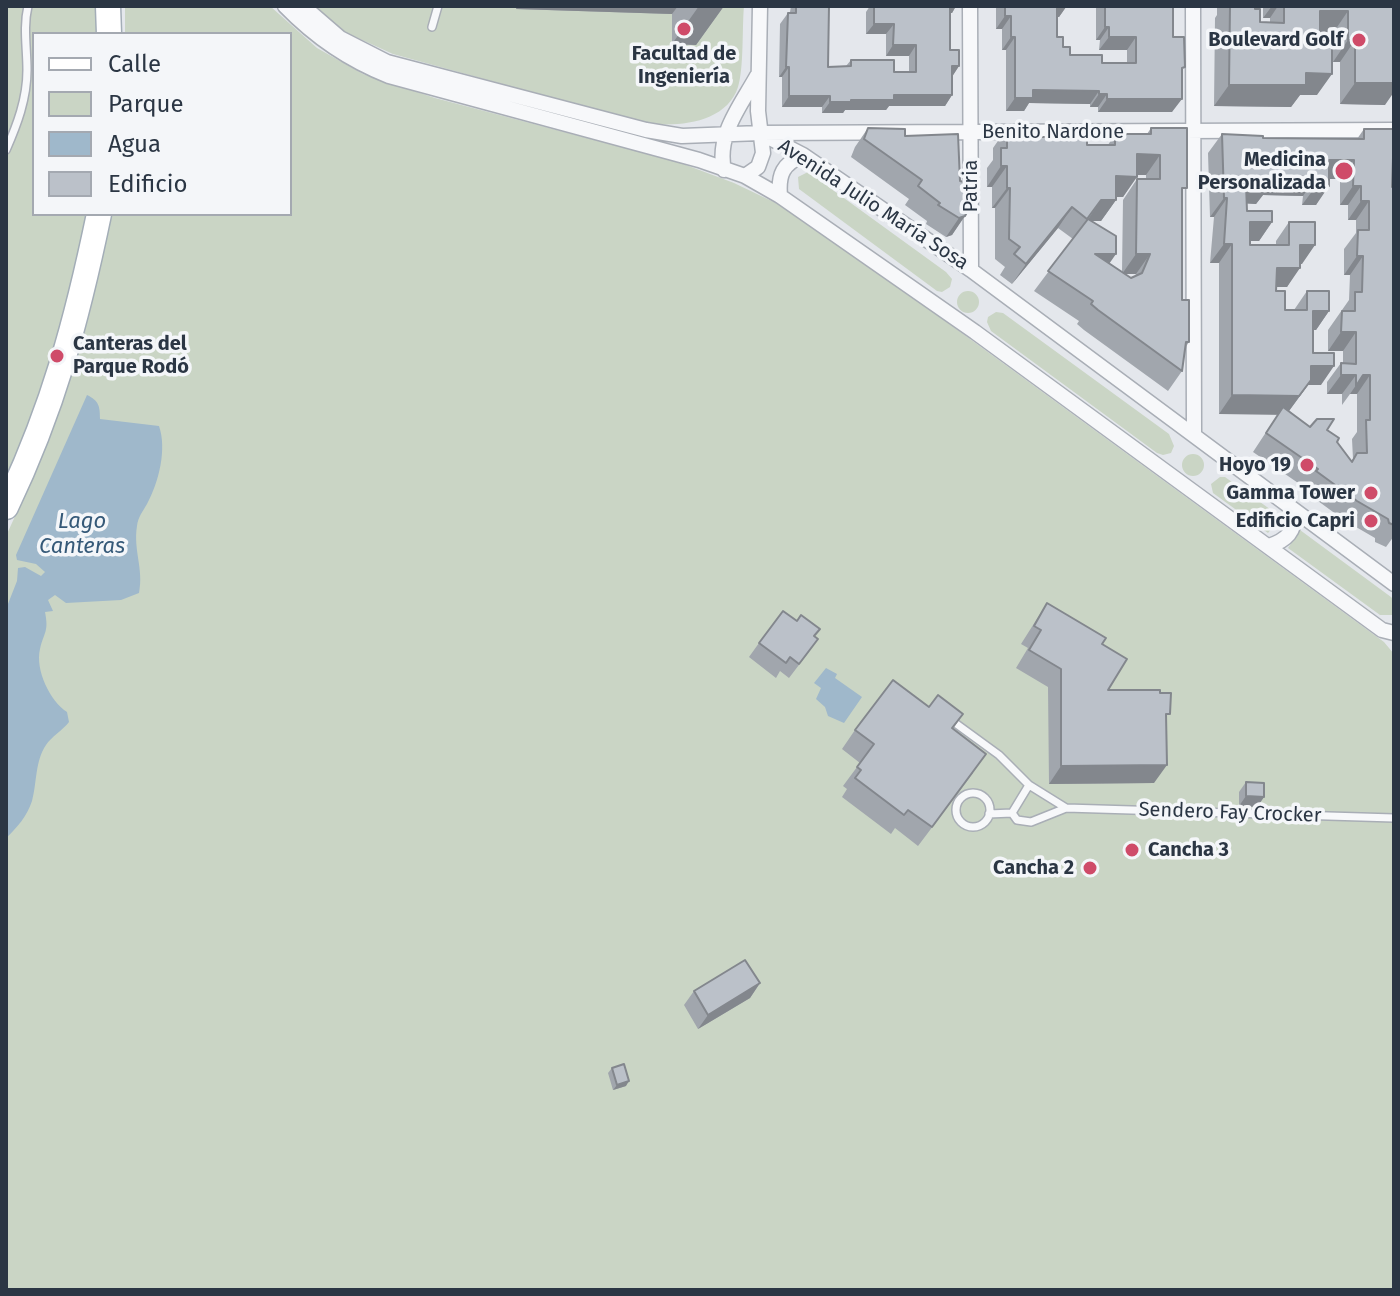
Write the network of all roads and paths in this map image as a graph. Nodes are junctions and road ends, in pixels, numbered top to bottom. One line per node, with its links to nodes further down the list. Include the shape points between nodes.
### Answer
1 (28, 6): 17 (lane, via 27,74 20,118)
2 (108, 6): 10 (main road)
3 (285, 6): 19 (street, via 340,53 389,76)
4 (303, 6): 16 (street, Avenida Julio María Sosa, via 340,38 387,62 630,127 682,136)
5 (438, 6): 9 (lane)
6 (760, 6): 11 (street)
7 (970, 6): 14 (street, Patria)
8 (1193, 6): 13 (street)
9 (432, 27)
10 (109, 32)
11 (759, 72): 15 (street); 16 (street)
12 (1394, 130): 13 (street, Benito Nardone)
13 (1193, 131): 14 (street, Benito Nardone); 24 (street)
14 (971, 132): 15 (street, Benito Nardone); 23 (street, Patria)
15 (760, 133): 16 (street, Avenida Julio María Sosa); 18 (street, Avenida Julio María Sosa); 20 (street, via 761,161)
16 (725, 134): 19 (street)
17 (6, 150)
18 (803, 155): 21 (street, via 783,168); 23 (street, Avenida Julio María Sosa)
19 (724, 170): 20 (street)
20 (745, 176): 21 (street)
21 (780, 196): 27 (street)
22 (99, 216): 25 (main road, via 57,383)
23 (971, 270): 24 (street, Avenida Julio María Sosa)
24 (1194, 434): 26 (street, Avenida Julio María Sosa)
25 (6, 507)
26 (1295, 512): 27 (street, via 1290,534); 28 (street, Avenida Julio María Sosa)
27 (1269, 546): 29 (street, via 1382,630)
28 (1394, 584)
29 (1394, 633)
30 (942, 712): 31 (lane)
31 (1029, 785): 32 (lane); 33 (lane)
32 (1066, 808): 33 (lane, Sendero Fay Crocker, via 1031,822 1017,820); 35 (lane, Sendero Fay Crocker)
33 (1012, 813): 34 (lane, Sendero Fay Crocker)
34 (989, 814): 34 (lane, via 981,795 970,793 957,803 959,819 968,826 979,825)
35 (1394, 818)

